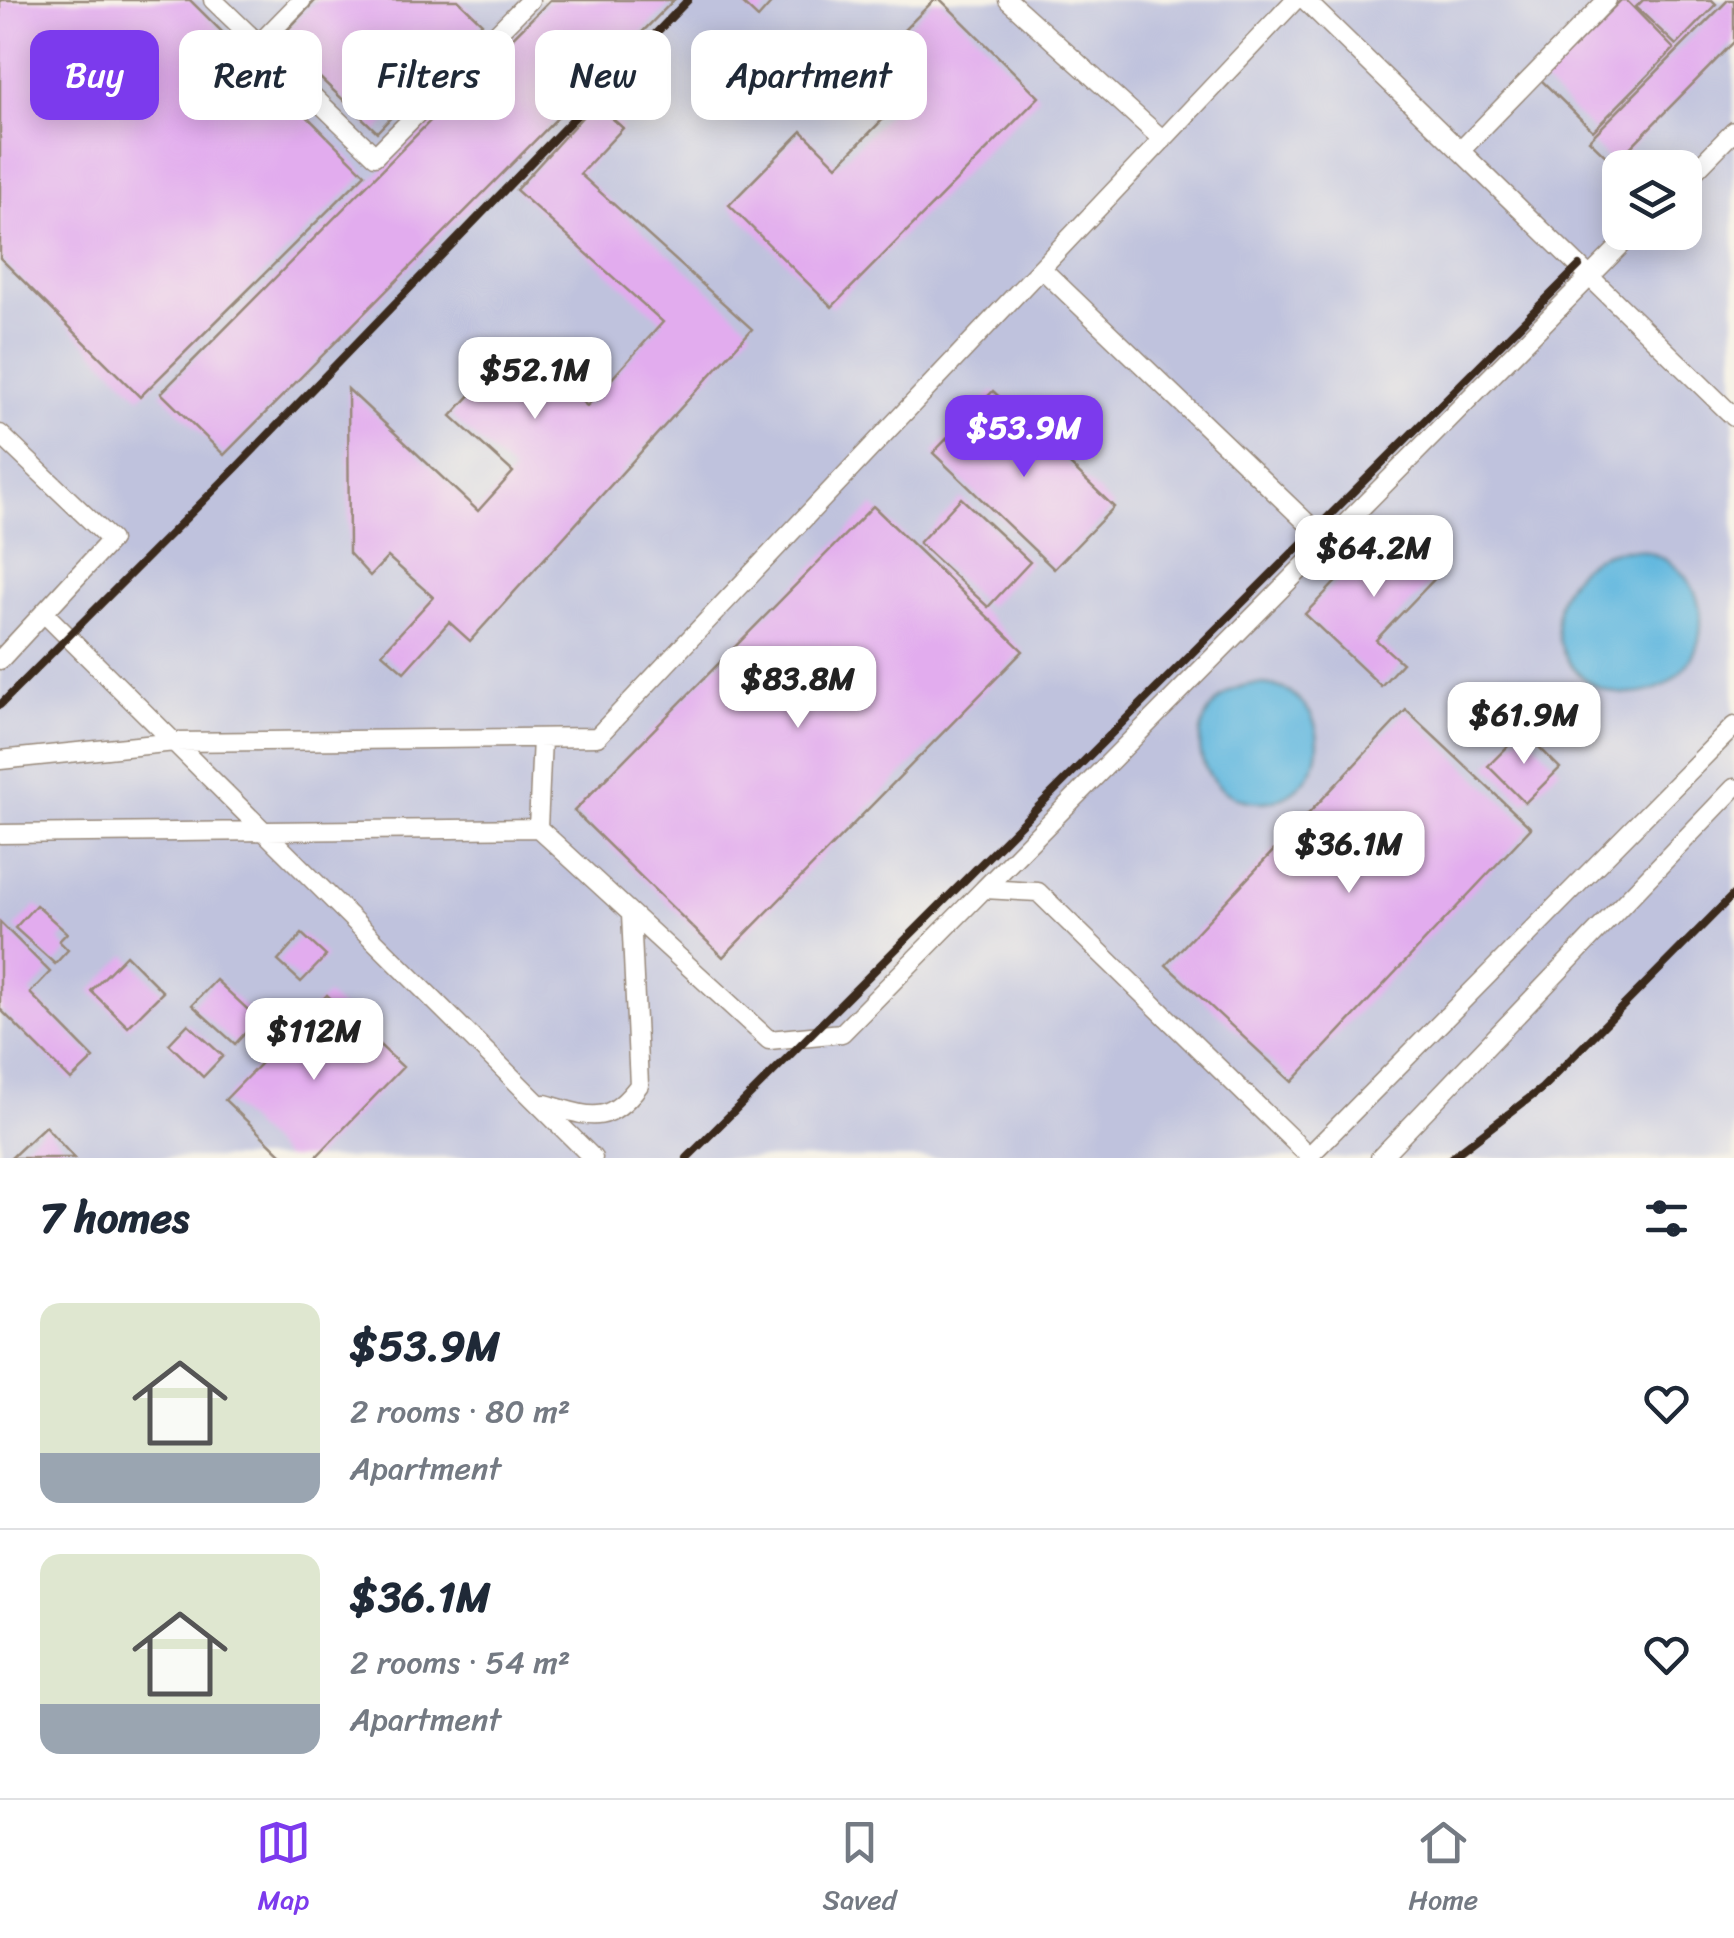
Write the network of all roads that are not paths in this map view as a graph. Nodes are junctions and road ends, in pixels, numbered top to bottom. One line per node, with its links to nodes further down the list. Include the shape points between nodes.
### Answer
1 (213, 0): 8 (lane)
2 (302, 0): 9 (lane)
3 (530, 0): 10 (lane, via 375,156)
4 (1008, 0): 12 (lane)
5 (1295, 0): 12 (lane)
6 (1305, 0): 13 (lane)
7 (1606, 0): 13 (lane)
8 (242, 30)
9 (273, 30)
10 (322, 107)
11 (1734, 131): 14 (lane)
12 (1162, 140): 16 (lane)
13 (1460, 151): 17 (lane)
14 (1702, 164)
15 (1616, 250): 17 (lane)
16 (1041, 268): 20 (lane); 24 (lane, via 597,738)
17 (1590, 276): 18 (lane); 20 (lane)
18 (1734, 418)
19 (0, 434): 21 (lane, via 112,540)
20 (1327, 542): 31 (lane)
21 (44, 613): 22 (lane); 25 (lane)
22 (0, 660)
23 (1734, 726): 34 (lane)
24 (542, 738): 25 (lane); 28 (lane)
25 (175, 742): 26 (lane); 29 (lane)
26 (0, 760)
27 (1734, 788): 36 (lane)
28 (538, 828): 29 (lane); 32 (lane)
29 (265, 830): 30 (lane); 33 (lane)
30 (0, 834)
31 (984, 889): 32 (lane, via 842,1034 768,1040); 34 (lane, via 1038,892)
32 (632, 914): 33 (lane, via 639,1084 623,1106 592,1118)
33 (540, 1102): 35 (lane)
34 (1310, 1157)
35 (593, 1158)
36 (1380, 1158)

